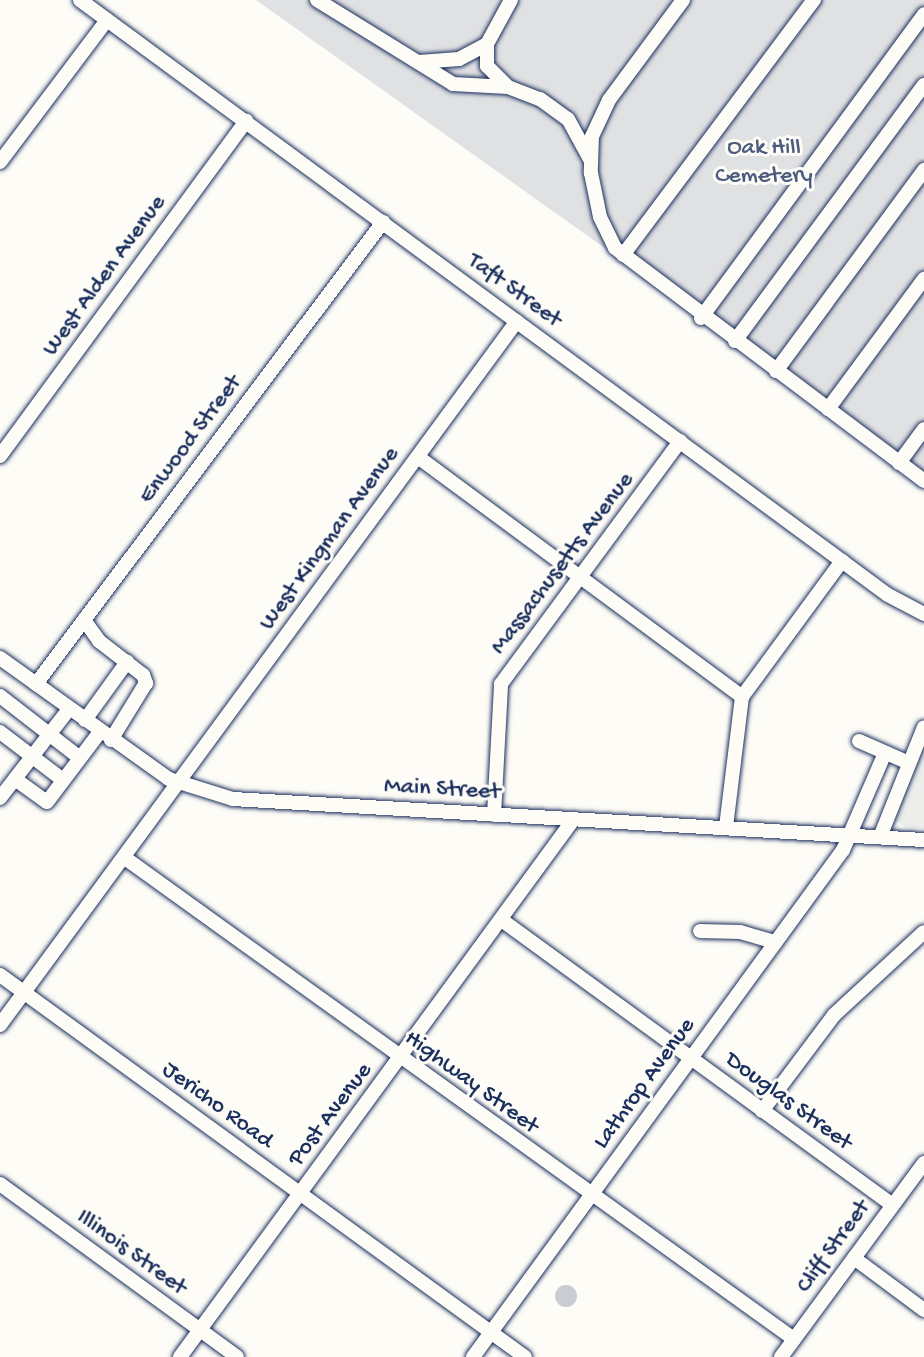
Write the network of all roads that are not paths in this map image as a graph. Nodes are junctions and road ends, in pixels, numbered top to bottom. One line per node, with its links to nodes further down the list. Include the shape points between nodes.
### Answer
1 (80, 0): 7 (street, Taft Street)
2 (317, 0): 9 (street)
3 (511, 0): 8 (street)
4 (814, 0): 19 (street)
5 (680, 1): 13 (street)
6 (924, 14): 21 (street)
7 (107, 20): 14 (street, Taft Street); 16 (street)
8 (487, 44): 9 (street, via 459,59); 11 (street, via 487,66)
9 (419, 62): 11 (street, via 453,84)
10 (924, 85): 23 (street)
11 (508, 87): 12 (street, via 540,99)
12 (568, 119): 13 (street); 15 (street)
13 (600, 120): 15 (street, via 592,136)
14 (246, 121): 18 (street, Taft Street); 28 (street, West Alden Avenue)
15 (592, 161): 19 (street, via 600,217)
16 (0, 162)
17 (924, 170): 24 (street)
18 (383, 222): 22 (street, Taft Street); 35 (street, Enwood Street)
19 (623, 255): 21 (street)
20 (924, 279): 25 (street)
21 (701, 318): 23 (street)
22 (517, 321): 27 (street, Taft Street); 29 (street, West Kingman Avenue)
23 (735, 341): 24 (street)
24 (776, 371): 25 (street)
25 (828, 409): 30 (street)
26 (924, 429): 30 (street)
27 (680, 441): 32 (street, Taft Street); 33 (street, Massachusetts Avenue)
28 (0, 456)
29 (418, 457): 33 (street); 54 (street, West Kingman Avenue)
30 (899, 463): 31 (street)
31 (924, 481)
32 (842, 561): 34 (street, Taft Street); 40 (street)
33 (581, 577): 40 (street); 56 (street, Massachusetts Avenue, via 501,684)
34 (924, 614)
35 (84, 620): 37 (street, via 99,641); 38 (street, Enwood Street)
36 (1, 660): 38 (street, Main Street)
37 (127, 662): 42 (street); 46 (street, via 146,683)
38 (36, 684): 41 (street, Main Street)
39 (0, 696): 45 (street)
40 (742, 697): 58 (street)
41 (69, 709): 42 (street, Main Street); 45 (street)
42 (85, 720): 46 (street, Main Street)
43 (924, 727): 51 (street)
44 (0, 732): 49 (street)
45 (48, 735): 49 (street); 50 (street)
46 (105, 736): 50 (street); 54 (street, Main Street)
47 (859, 741): 48 (street)
48 (885, 753): 51 (street); 59 (street, Lathrop Avenue)
49 (31, 757): 52 (street); 53 (street)
50 (80, 758): 53 (street)
51 (909, 763): 60 (street)
52 (15, 779): 53 (street, via 47,802); 55 (street)
53 (63, 780)
54 (179, 784): 56 (street, Main Street, via 242,800); 62 (street, West Kingman Avenue)
55 (2, 793)
56 (494, 815): 57 (street, Main Street)
57 (573, 820): 58 (street, Main Street); 63 (street, Post Avenue)
58 (726, 827): 59 (street, Main Street)
59 (849, 835): 60 (street, Main Street); 66 (street, Lathrop Avenue)
60 (880, 837): 61 (street, Main Street)
61 (924, 840)
62 (125, 858): 68 (street, West Kingman Avenue); 70 (street, Highway Street)
63 (503, 921): 70 (street, Post Avenue); 71 (street, Douglas Street)
64 (700, 931): 66 (street, via 740,932)
65 (924, 932): 72 (street, via 834,1015)
66 (776, 942): 71 (street, Lathrop Avenue)
67 (0, 975): 68 (street, Jericho Road)
68 (24, 993): 69 (street, West Kingman Avenue); 75 (street, Jericho Road)
69 (0, 1025)
70 (401, 1059): 75 (street, Post Avenue); 76 (street, Highway Street)
71 (692, 1059): 72 (street, Douglas Street); 76 (street, Lathrop Avenue)
72 (762, 1111): 77 (street, Douglas Street)
73 (924, 1163): 77 (street, Cliff Street)
74 (0, 1184): 80 (street, Illinois Street)
75 (300, 1194): 80 (street, Post Avenue); 81 (street, Jericho Road)
76 (591, 1196): 81 (street, Lathrop Avenue); 82 (street, Highway Street)
77 (893, 1205): 78 (street, Cliff Street)
78 (854, 1258): 79 (street); 82 (street, Cliff Street)
79 (924, 1310)
80 (199, 1330): 83 (street, Post Avenue); 84 (street, Illinois Street)
81 (491, 1332): 85 (street, Lathrop Avenue); 86 (street, Jericho Road)
82 (794, 1339): 87 (street, Cliff Street)
83 (180, 1357)
84 (237, 1357)
85 (473, 1357)
86 (525, 1357)
87 (781, 1357)

